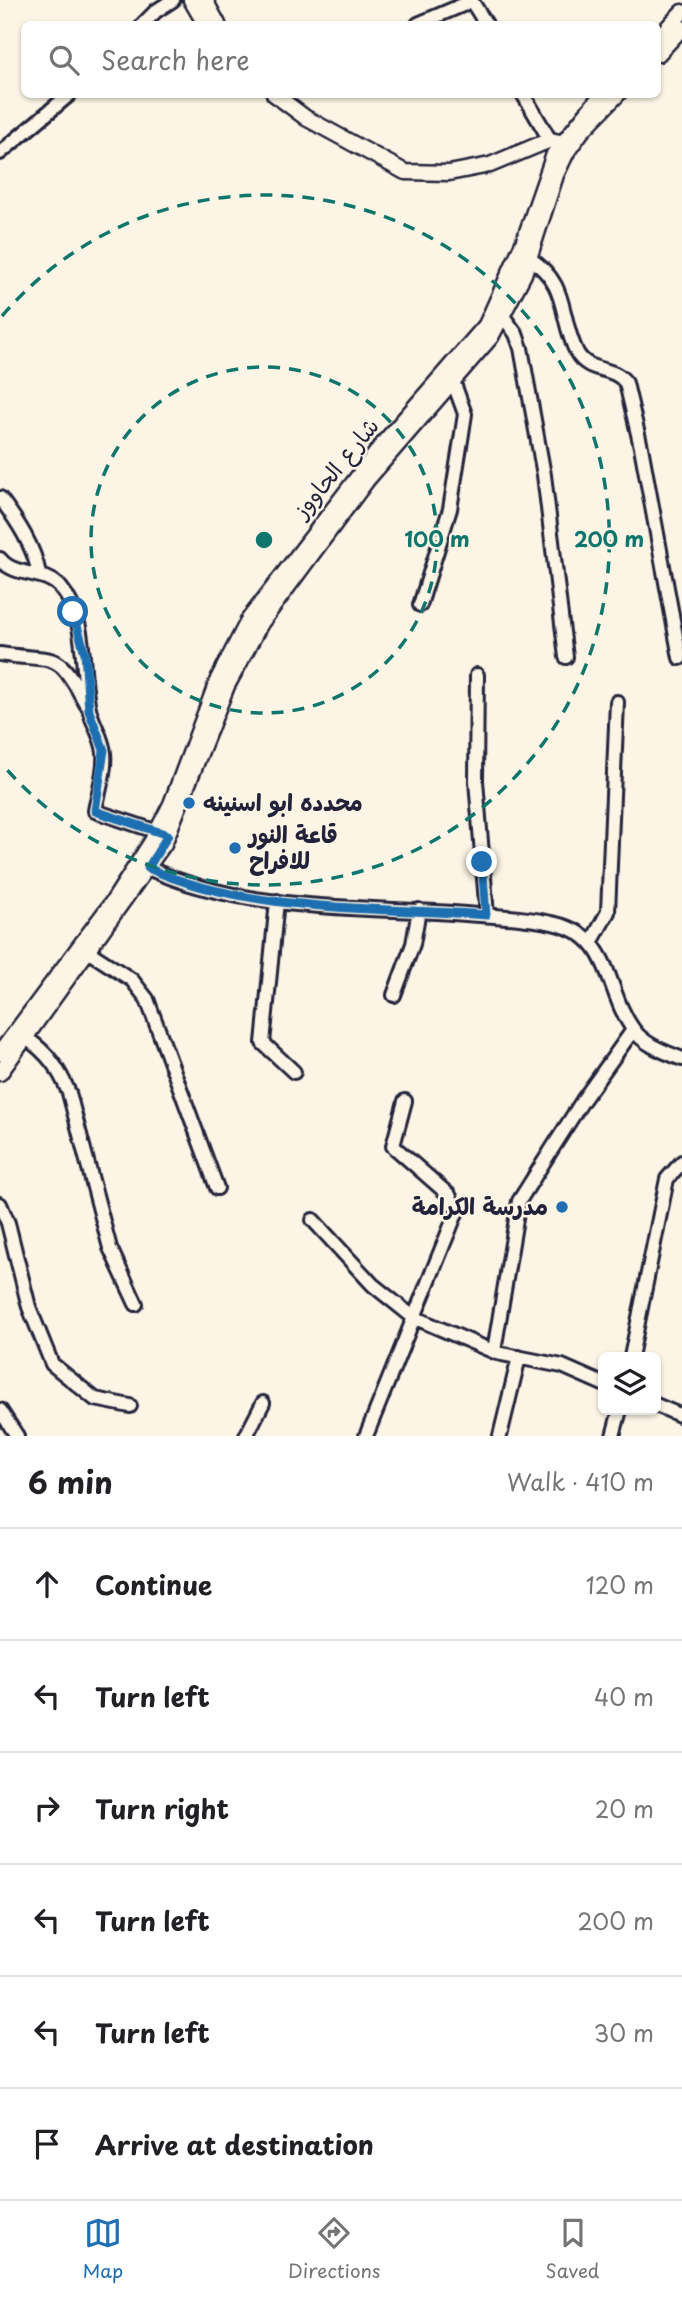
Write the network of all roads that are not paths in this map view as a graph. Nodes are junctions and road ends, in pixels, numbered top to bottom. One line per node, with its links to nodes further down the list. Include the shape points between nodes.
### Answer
1 (173, 0): 6 (street)
2 (191, 0): 7 (main road)
3 (205, 0): 8 (main road)
4 (471, 0): 9 (street); 10 (street)
5 (682, 12): 12 (main road)
6 (147, 21)
7 (203, 21)
8 (216, 21)
9 (425, 21)
10 (484, 21)
11 (682, 28): 13 (main road)
12 (661, 34)
13 (661, 50)
14 (65, 98): 20 (street)
15 (279, 98): 19 (main road, via 306,118 405,172 449,173)
16 (526, 98): 19 (street)
17 (599, 98): 19 (main road, شارع الحاووز)
18 (613, 98): 19 (main road)
19 (562, 142): 21 (main road); 34 (main road, شارع الحاووز, via 544,176 517,256 486,325 386,440 249,619 218,680)
20 (0, 153)
21 (529, 258): 22 (main road); 30 (street, via 553,279 578,353 587,365 620,375 626,383)
22 (503, 316): 23 (main road); 29 (street, via 521,348 544,475)
23 (453, 381): 27 (street, via 465,414 450,509); 34 (main road, via 367,480 261,623 227,686)
24 (0, 498): 26 (street, via 27,539)
25 (0, 559): 26 (street, via 4,565)
26 (39, 574): 33 (street, via 61,588 73,612 85,653)
27 (420, 605)
28 (0, 654): 33 (street, via 51,658 69,673)
29 (566, 657)
30 (680, 658)
31 (477, 675): 38 (street, via 476,782)
32 (617, 702): 39 (street, via 608,912)
33 (89, 711): 34 (street, via 104,750 95,811)
34 (162, 834): 35 (main road); 44 (main road, شارع الحاووز)
35 (148, 868): 36 (street, via 197,888); 40 (main road)
36 (277, 901): 37 (street); 46 (street, via 263,1043)
37 (419, 910): 38 (street); 41 (street, via 413,944)
38 (486, 915): 39 (street, via 558,924)
39 (592, 941): 42 (street)
40 (89, 952): 43 (main road); 50 (street, via 132,979 147,999)
41 (394, 995)
42 (633, 1030): 45 (street, via 656,1049); 55 (street, via 519,1202)
43 (26, 1038): 47 (main road); 53 (street, via 60,1071 110,1248)
44 (0, 1053)
45 (682, 1059)
46 (294, 1072)
47 (0, 1073)
48 (405, 1101): 54 (street, via 393,1146 449,1195 457,1211)
49 (682, 1162): 56 (street, via 667,1179)
50 (216, 1188)
51 (0, 1204): 60 (street, via 29,1307 52,1364 95,1399)
52 (313, 1220): 54 (street, via 373,1285)
53 (136, 1304)
54 (413, 1317): 55 (street); 67 (street)
55 (494, 1351): 57 (street)
56 (632, 1352)
57 (519, 1357): 58 (street, via 562,1366); 68 (street)
58 (598, 1382)
59 (263, 1403): 66 (street)
60 (131, 1406)
61 (661, 1407): 64 (street)
62 (0, 1410): 65 (street)
63 (619, 1415): 69 (street)
64 (682, 1416)
65 (16, 1436)
66 (246, 1436)
67 (366, 1436)
68 (500, 1436)
69 (613, 1436)

